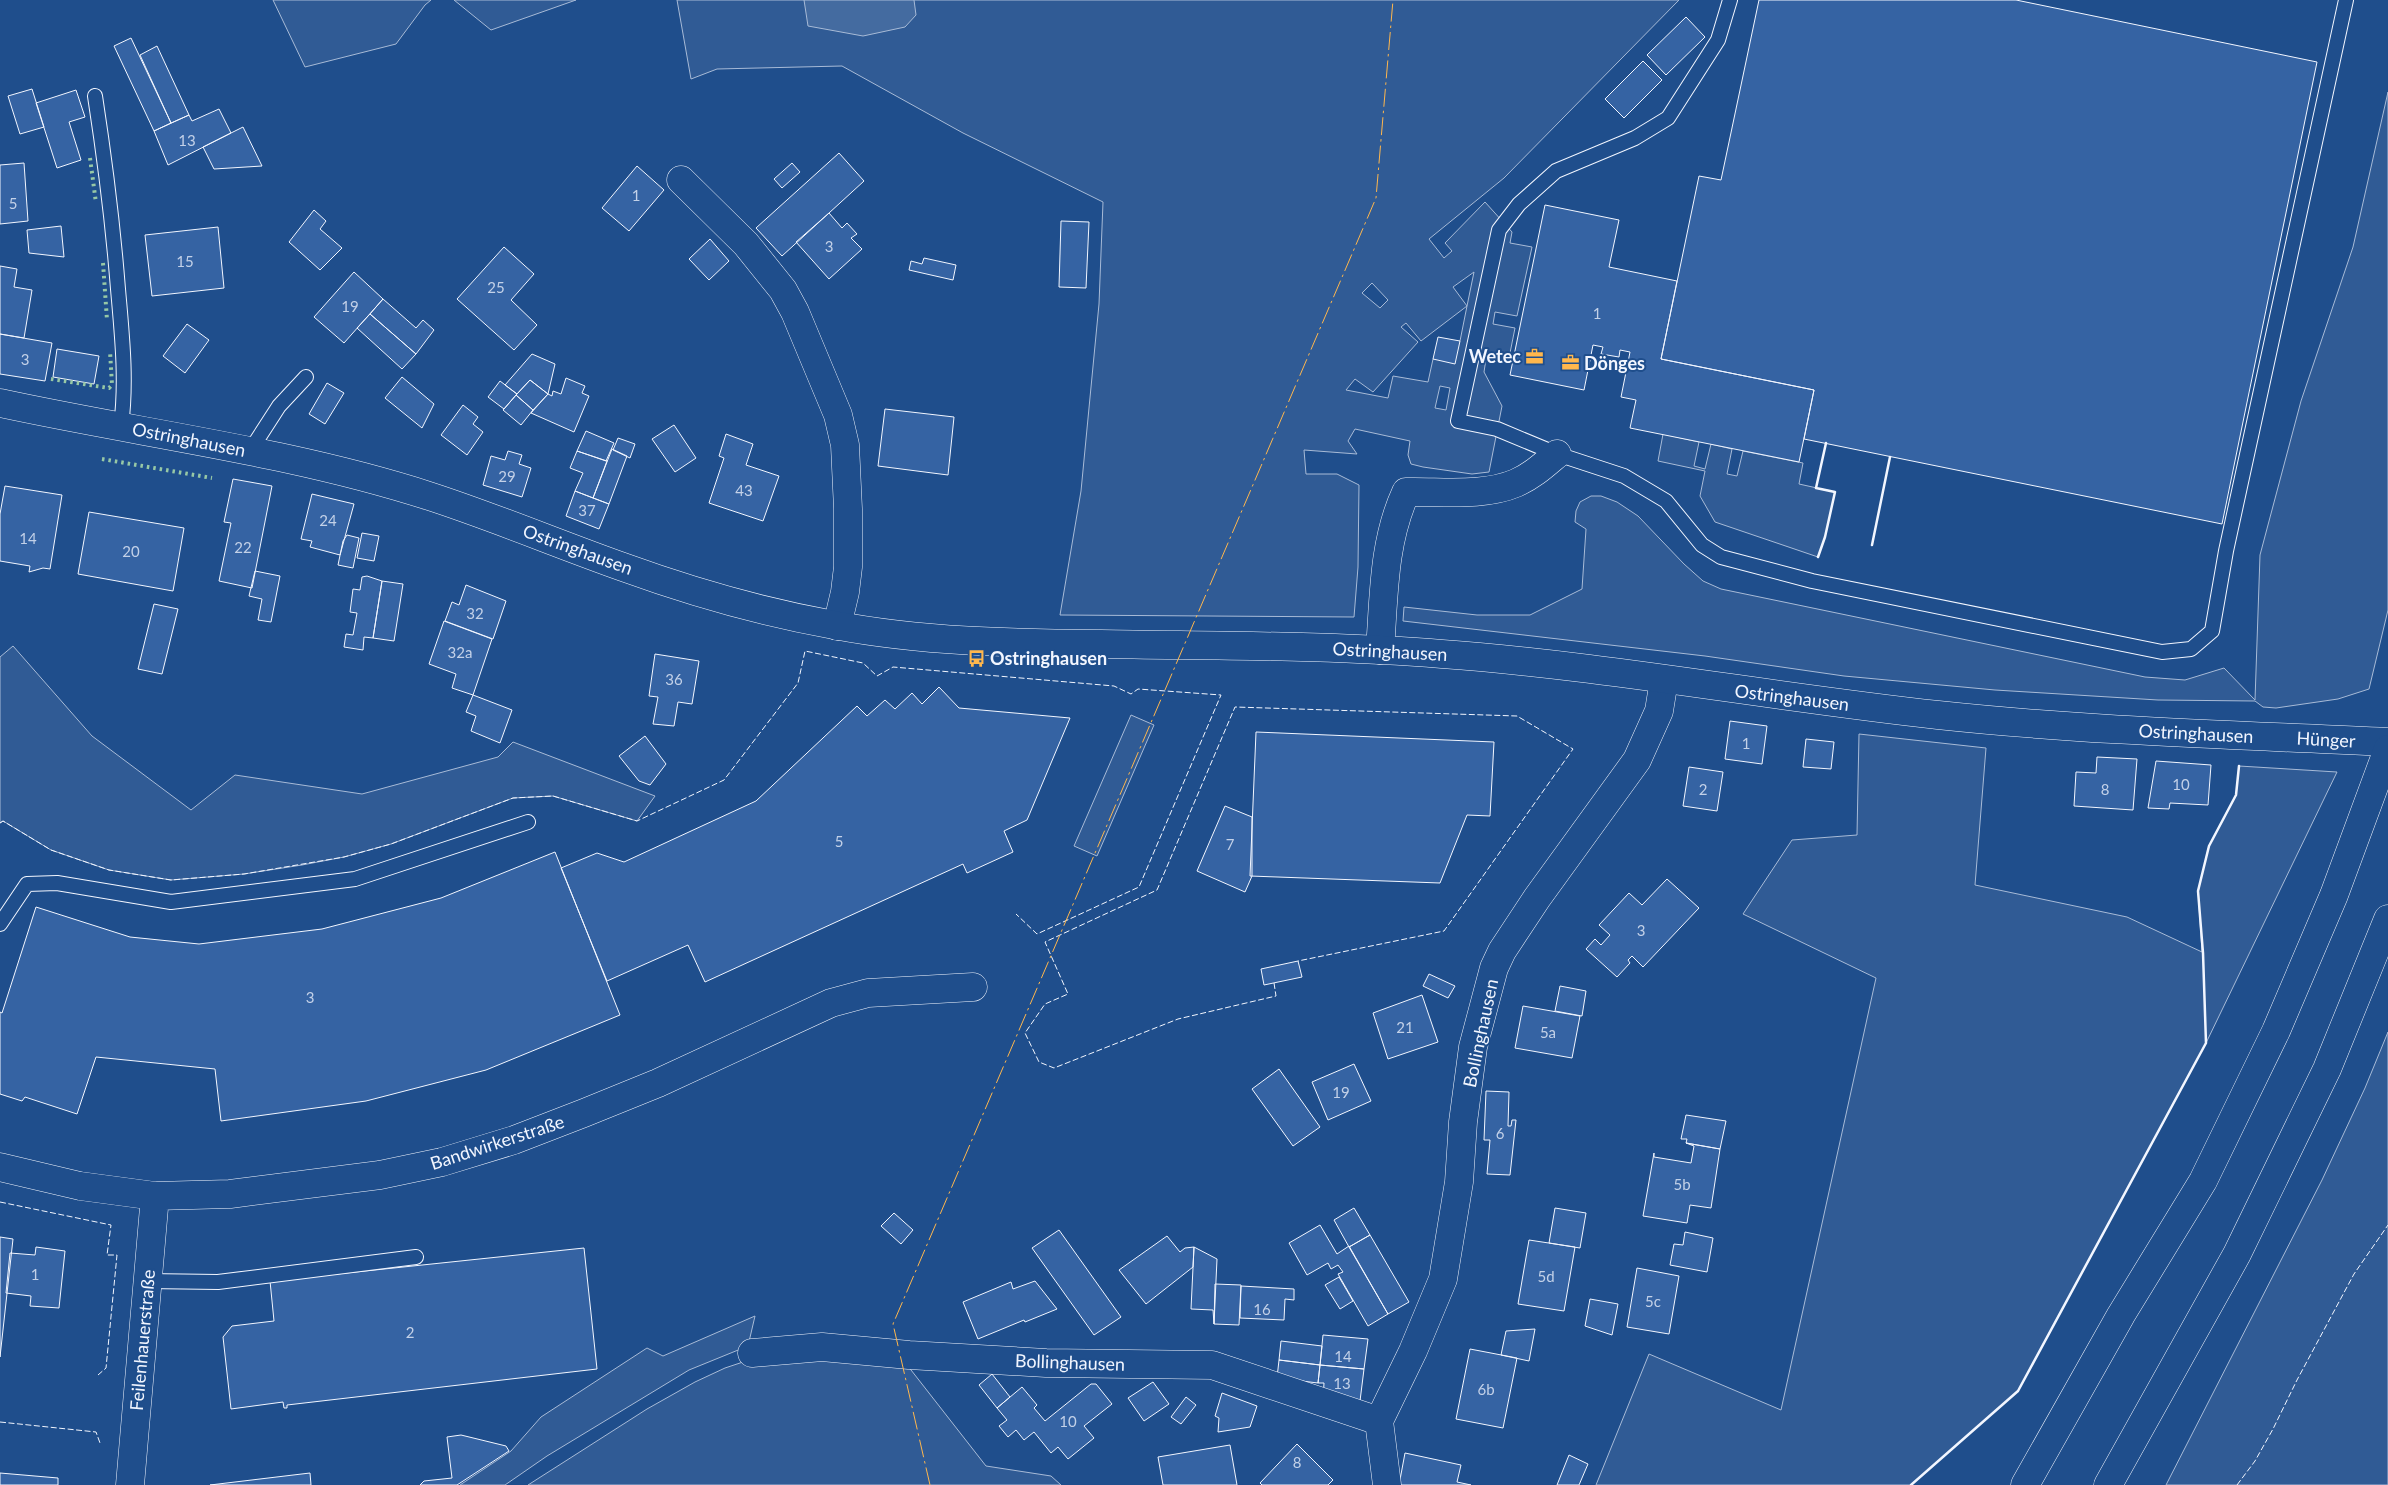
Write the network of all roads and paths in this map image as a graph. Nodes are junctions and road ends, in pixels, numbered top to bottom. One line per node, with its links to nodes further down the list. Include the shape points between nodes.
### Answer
1 (1730, 0): 9 (lane, via 1718,40 1668,118 1635,138 1556,171 1519,204 1499,230 1458,421 1497,429)
2 (2346, 0): 9 (lane, via 2228,542 2212,631 2191,649 2162,652 1812,581 1721,557 1702,545 1666,501 1624,476)
3 (95, 96): 7 (lane, Ostringhausen, via 111,202 119,298 125,393)
4 (681, 180): 10 (main road, via 746,244 783,290 838,415 845,445 848,567)
5 (306, 377): 8 (lane, via 279,406)
6 (0, 403): 7 (main road, Ostringhausen)
7 (122, 426): 8 (main road, Ostringhausen)
8 (250, 450): 10 (main road, Ostringhausen, via 429,496 690,589)
9 (1557, 454): 11 (main road, via 1535,473 1491,491 1406,492 1395,515 1387,553)
10 (836, 626): 11 (main road, Ostringhausen, via 978,642 1310,646)
11 (1380, 650): 12 (main road, Ostringhausen, via 1509,660)
12 (1664, 680): 13 (main road, Ostringhausen, via 1943,716); 25 (main road, Bollinghausen, via 1659,711 1637,760 1537,898 1494,968 1473,1047 1459,1182 1443,1278)
13 (2264, 736): 14 (main road, Hünger)
14 (2388, 742)
15 (2388, 749): 28 (main road, via 2334,895 2276,1031 2203,1181 2121,1316)
16 (528, 822): 18 (lane, via 355,879 172,902 57,883 27,884)
17 (2388, 919): 29 (main road, via 2328,1069 2237,1254)
18 (0, 924)
19 (973, 987): 21 (main road, Bandwirkerstraße, via 868,993 831,1003 584,1113 514,1140 442,1162 318,1184 230,1194)
20 (0, 1167): 21 (main road, Bandwirkerstraße, via 80,1186)
21 (155, 1196): 23 (main road, Feilenhauerstraße)
22 (416, 1257): 23 (lane, via 218,1282)
23 (148, 1281): 26 (main road, Feilenhauerstraße)
24 (752, 1353): 25 (main road, Bollinghausen, via 822,1347 1046,1363 1212,1366)
25 (1379, 1421): 27 (main road)
26 (130, 1485)
27 (1387, 1485)
28 (2025, 1485)
29 (2108, 1485)

